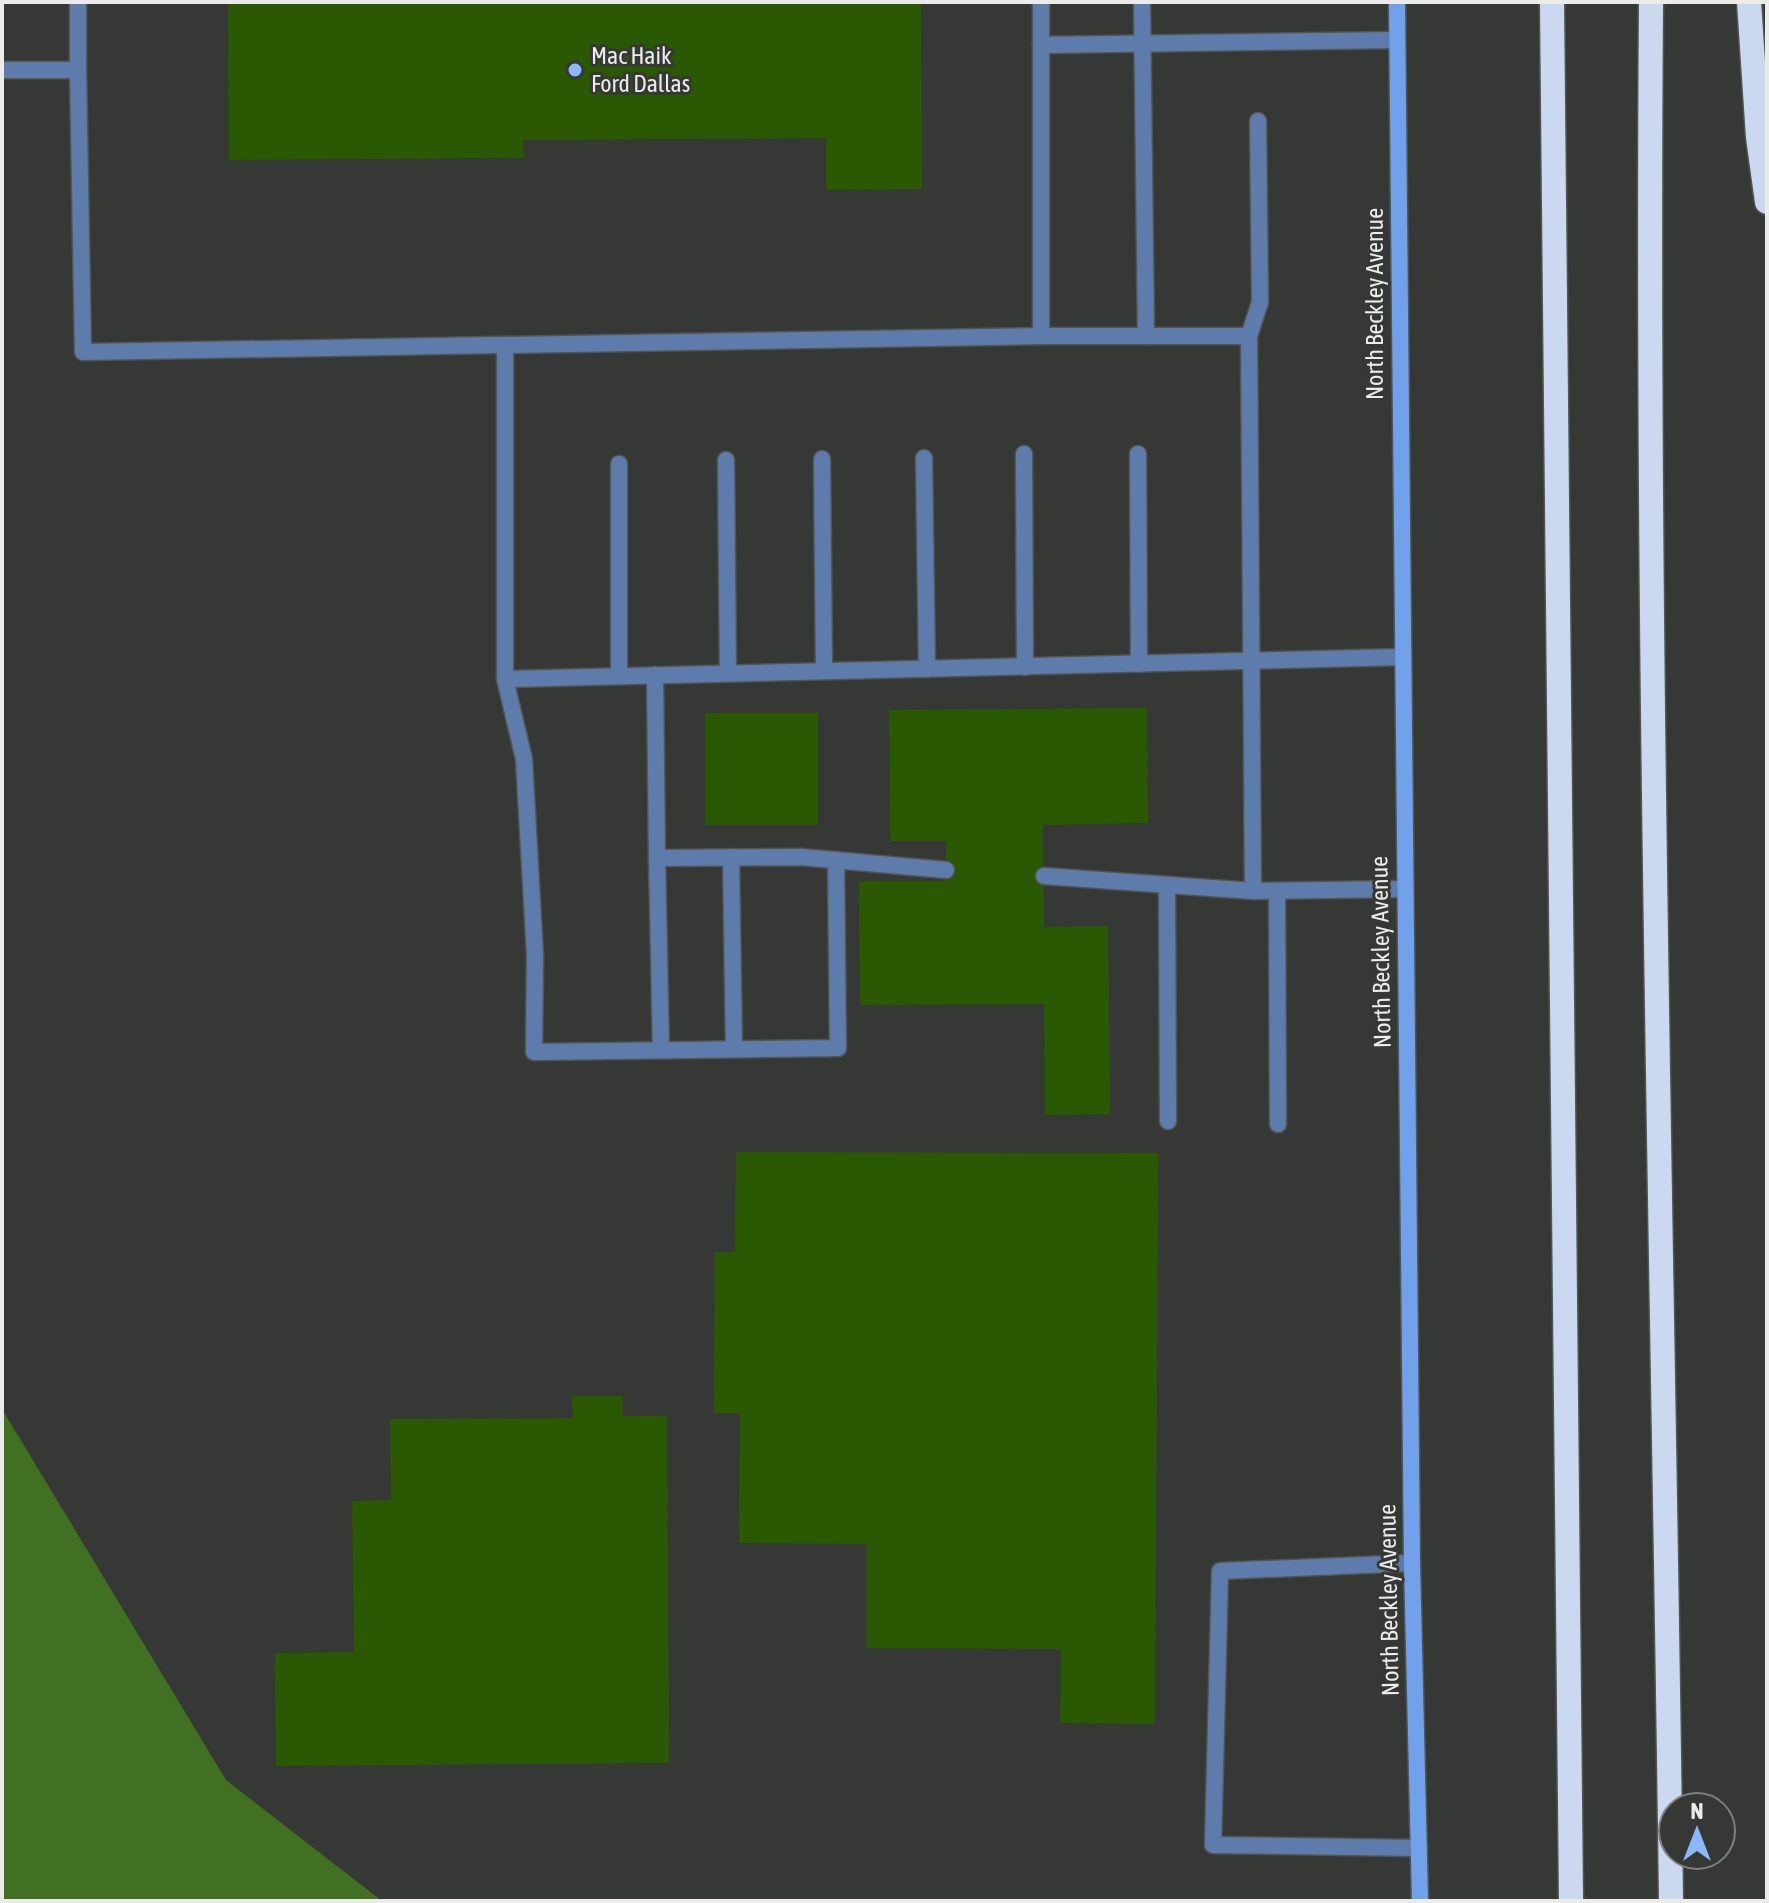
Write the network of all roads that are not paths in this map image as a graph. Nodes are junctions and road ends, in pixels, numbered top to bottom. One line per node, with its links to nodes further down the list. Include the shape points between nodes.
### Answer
1 (78, 2): 12 (lane)
2 (1041, 2): 10 (lane)
3 (1142, 2): 9 (lane)
4 (1397, 2): 8 (main road, North Beckley Avenue)
5 (1552, 2): 52 (highway)
6 (1651, 2): 53 (highway, via 1651,701)
7 (1749, 2): 14 (highway)
8 (1397, 40): 9 (lane); 26 (main road, North Beckley Avenue)
9 (1142, 44): 10 (lane); 17 (lane)
10 (1041, 45): 16 (lane)
11 (2, 70): 12 (lane)
12 (78, 70): 19 (lane, via 83,352)
13 (1258, 121): 18 (lane, via 1260,302)
14 (1762, 137): 15 (highway)
15 (1767, 202)
16 (1041, 336): 17 (lane); 19 (lane)
17 (1146, 336): 18 (lane)
18 (1249, 336): 27 (lane)
19 (505, 346): 35 (lane)
20 (1024, 454): 29 (lane)
21 (1138, 454): 28 (lane)
22 (924, 458): 30 (lane)
23 (822, 459): 31 (lane)
24 (726, 460): 32 (lane)
25 (619, 464): 34 (lane)
26 (1402, 657): 27 (lane); 42 (main road, North Beckley Avenue)
27 (1250, 661): 28 (lane); 43 (lane)
28 (1139, 664): 29 (lane)
29 (1025, 667): 30 (lane)
30 (927, 669): 31 (lane)
31 (824, 671): 32 (lane)
32 (728, 673): 33 (lane)
33 (655, 675): 34 (lane); 37 (lane)
34 (619, 676): 35 (lane)
35 (505, 679): 46 (lane, via 524,759 535,955 534,1052)
36 (731, 857): 37 (lane); 38 (lane); 45 (lane)
37 (657, 858): 46 (lane)
38 (836, 860): 39 (lane); 45 (lane, via 838,1048)
39 (946, 870)
40 (1044, 876): 41 (lane)
41 (1167, 885): 43 (lane); 47 (lane)
42 (1404, 889): 44 (lane); 49 (main road, North Beckley Avenue)
43 (1253, 891): 44 (lane)
44 (1277, 891): 48 (lane)
45 (734, 1049): 46 (lane)
46 (661, 1050)
47 (1168, 1121)
48 (1278, 1124)
49 (1412, 1563): 50 (main road, North Beckley Avenue); 50 (lane, via 1220,1571 1213,1845)
50 (1419, 1848): 51 (main road, North Beckley Avenue)
51 (1420, 1901)
52 (1571, 1901)
53 (1671, 1901)

